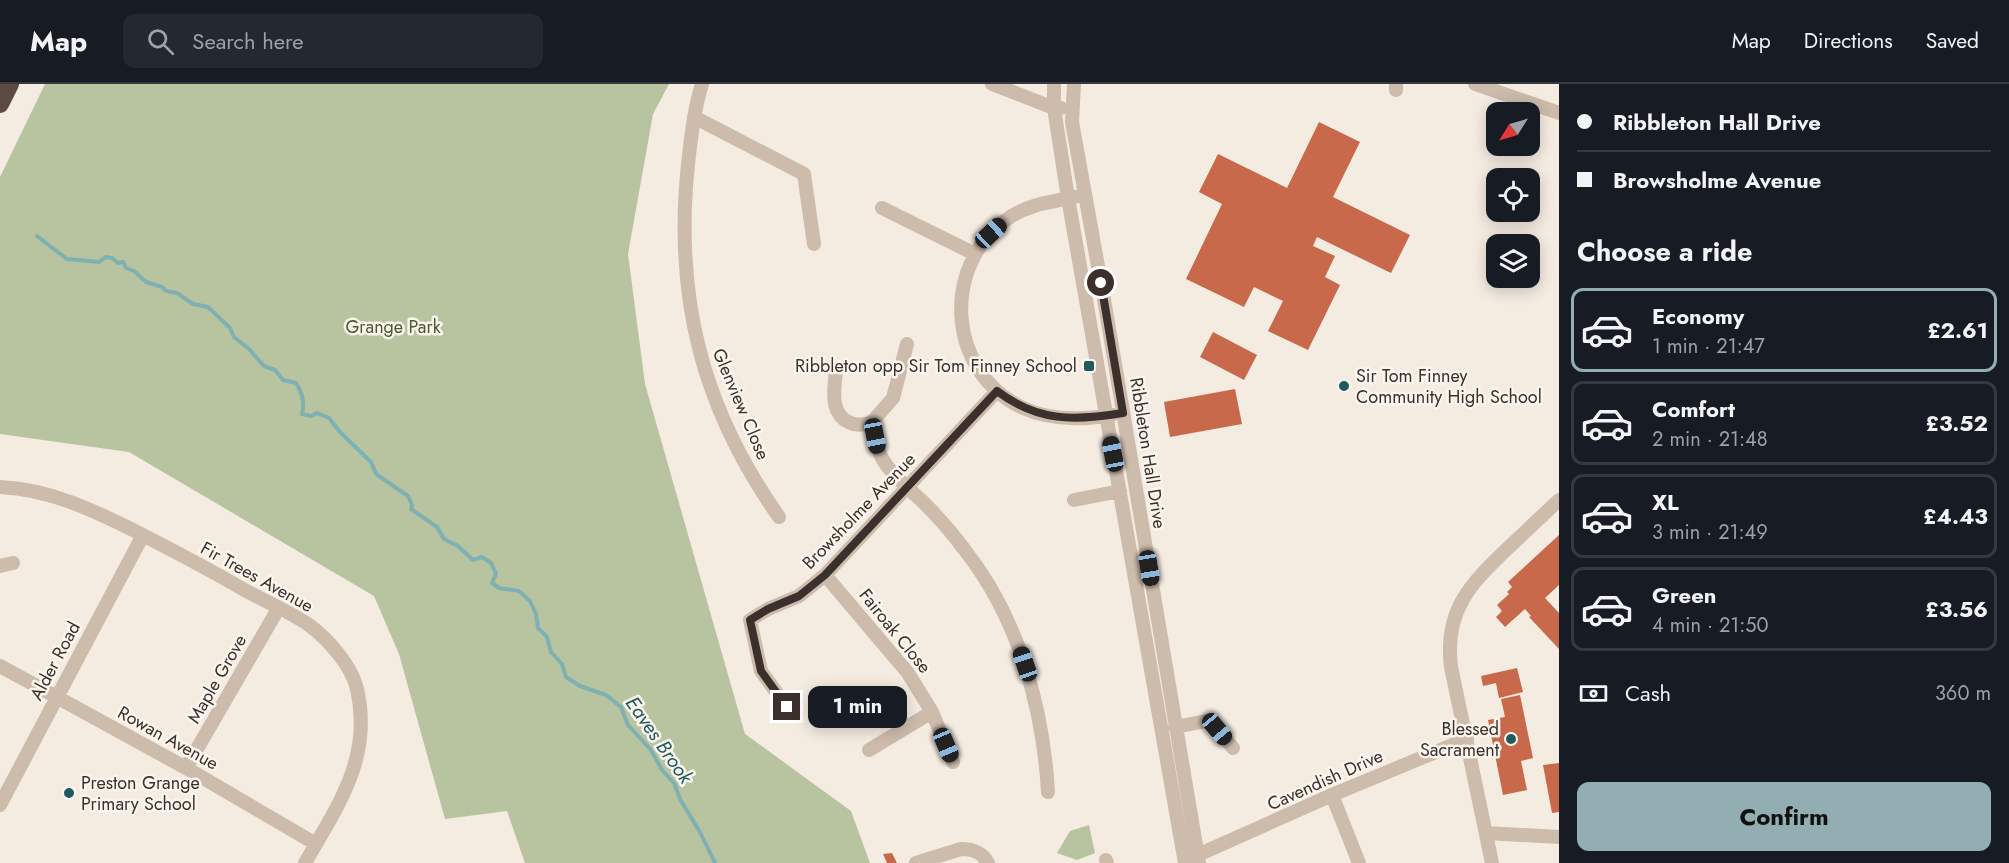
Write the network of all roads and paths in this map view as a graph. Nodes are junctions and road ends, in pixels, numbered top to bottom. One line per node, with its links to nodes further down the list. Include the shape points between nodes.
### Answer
1 (10, 84): 7 (highway)
2 (702, 84): 11 (street, Glenview Close)
3 (992, 84): 9 (street)
4 (1054, 84): 9 (street, Ribbleton Hall Drive)
5 (1074, 84): 8 (street, Ribbleton Hall Drive)
6 (1475, 84): 10 (street)
7 (0, 104)
8 (1072, 107): 9 (street); 12 (street, Ribbleton Hall Drive)
9 (1054, 108): 13 (street, Ribbleton Hall Drive)
10 (1559, 113)
11 (694, 117): 15 (street, via 804,174); 30 (street, Glenview Close, via 684,225 685,273 693,327 708,379 733,441)
12 (1084, 194): 13 (street); 17 (street, Ribbleton Hall Drive)
13 (1068, 198): 16 (street, via 1036,204 1012,216 991,233); 18 (street, Ribbleton Hall Drive)
14 (882, 207): 16 (street)
15 (814, 244)
16 (975, 254): 21 (street, via 964,281 963,336 973,360)
17 (1105, 305): 18 (street); 22 (street, Ribbleton Hall Drive)
18 (1086, 308): 23 (street, Ribbleton Hall Drive)
19 (907, 344): 24 (street, via 893,398)
20 (836, 370): 24 (street, via 835,404 840,414 856,425)
21 (997, 391): 23 (street, via 1021,407 1048,416); 26 (street, Browsholme Avenue)
22 (1123, 413): 23 (street); 36 (street, Ribbleton Hall Drive)
23 (1105, 416): 27 (street, Ribbleton Hall Drive)
24 (872, 422): 26 (street, via 878,450 893,474)
25 (0, 487): 31 (street, Fir Trees Avenue, via 24,488 85,506)
26 (908, 488): 32 (street, Browsholme Avenue); 46 (street, via 966,550 1010,624 1030,678 1047,765)
27 (1120, 491): 28 (street, Ribbleton Hall Drive); 37 (street, Ribbleton Hall Drive)
28 (1074, 500)
29 (1559, 500): 41 (street, via 1480,574 1457,608 1450,630 1449,655)
30 (779, 517)
31 (142, 535): 33 (street, Fir Trees Avenue); 35 (street, Alder Road)
32 (825, 575): 38 (street, Browsholme Avenue, via 799,596 750,620 761,671); 39 (street, Fairoak Close, via 908,673)
33 (278, 609): 45 (street, Maple Grove); 51 (street, Fir Trees Avenue, via 308,625 339,653 357,687 361,714 354,771)
34 (0, 666): 35 (street, Rowan Avenue)
35 (56, 697): 45 (street, Rowan Avenue); 48 (street, Alder Road)
36 (1171, 701): 37 (street); 40 (street, Ribbleton Hall Drive)
37 (1156, 703): 52 (street, Ribbleton Hall Drive)
38 (787, 707)
39 (932, 712): 43 (street); 44 (street, Fairoak Close)
40 (1175, 727): 42 (street, via 1206,721); 52 (street, Ribbleton Hall Drive)
41 (1467, 739): 47 (street, Cavendish Drive); 49 (street)
42 (1233, 748)
43 (869, 750)
44 (953, 762)
45 (186, 768): 51 (street, Rowan Avenue)
46 (1048, 792)
47 (1332, 795): 52 (street, Cavendish Drive); 56 (street)
48 (2, 797)
49 (1486, 833): 50 (street); 57 (street)
50 (1559, 837)
51 (316, 844): 53 (street, Fir Trees Avenue)
52 (1191, 861)
53 (305, 863)
54 (916, 863): 55 (street, via 961,849 979,852)
55 (988, 863)
56 (1359, 863)
57 (1492, 863)

